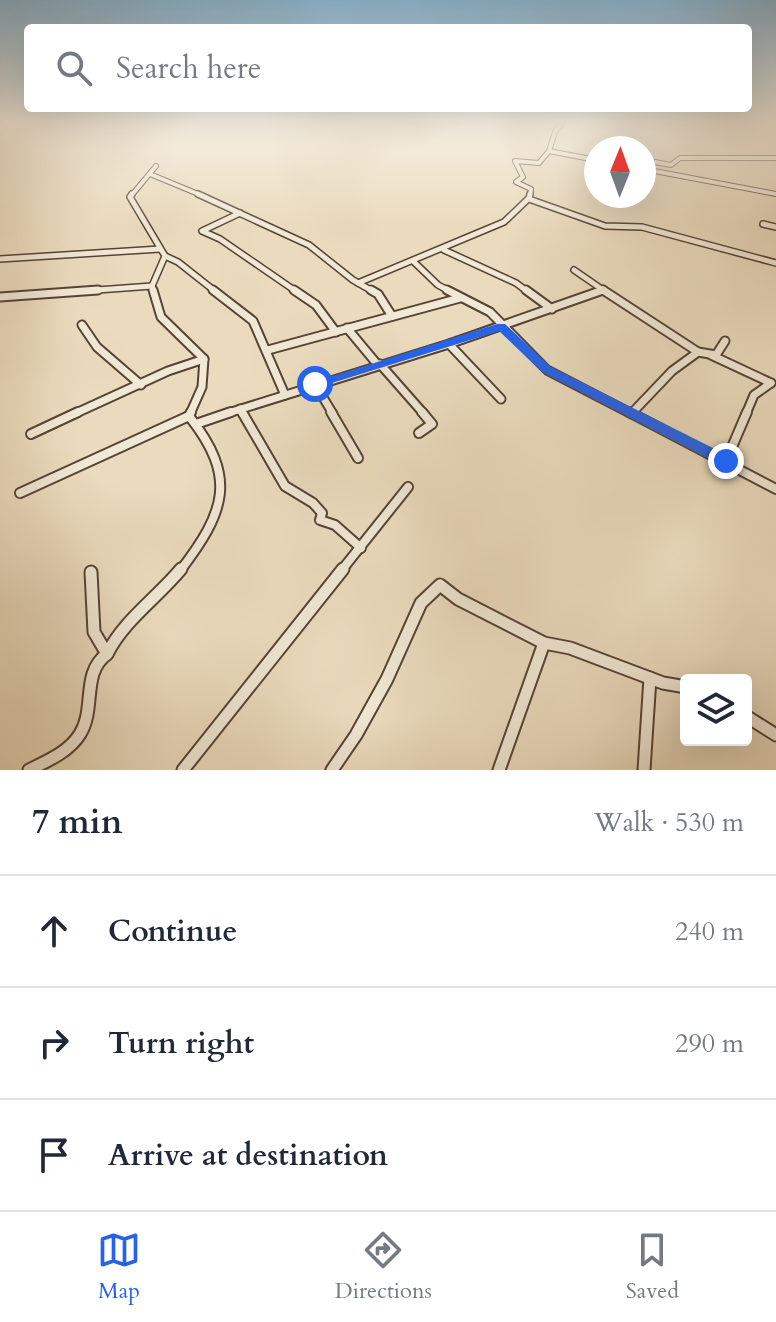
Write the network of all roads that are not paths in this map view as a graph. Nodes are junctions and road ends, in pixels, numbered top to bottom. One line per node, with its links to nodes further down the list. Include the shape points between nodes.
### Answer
1 (545, 156): 8 (street, via 539,163 515,161 523,177 516,182 532,190)
2 (776, 158): 3 (street)
3 (656, 162)
4 (156, 166): 6 (street)
5 (656, 171): 7 (street)
6 (150, 174): 9 (street); 12 (street, via 130,197)
7 (776, 194)
8 (528, 199): 13 (street, via 504,222); 17 (street, via 605,226 640,227)
9 (240, 213): 19 (street, via 309,245); 29 (street, via 202,231 316,305)
10 (763, 224): 11 (street)
11 (776, 227)
12 (160, 249): 14 (street); 15 (street)
13 (444, 250): 16 (street); 24 (street, via 516,283)
14 (165, 256): 20 (street); 32 (street, via 253,321)
15 (0, 259)
16 (413, 261): 19 (street); 23 (street)
17 (776, 263)
18 (574, 270): 21 (street)
19 (358, 283): 25 (street, via 378,294)
20 (152, 286): 22 (street); 35 (street, via 161,317)
21 (603, 290): 24 (street); 33 (street)
22 (0, 297)
23 (460, 298): 25 (street); 27 (street, via 490,312)
24 (552, 309): 27 (street)
25 (392, 316): 28 (street)
26 (82, 325): 38 (street, via 97,347)
27 (501, 326): 31 (street); 42 (street, via 547,370)
28 (347, 328): 29 (street); 36 (street)
29 (336, 332): 32 (street)
30 (725, 341): 34 (street, via 716,355)
31 (449, 344): 36 (street); 40 (street)
32 (268, 350): 39 (street, via 269,364)
33 (698, 352): 34 (street); 42 (street)
34 (709, 355): 47 (street, via 771,383 754,395)
35 (204, 359): 38 (street); 43 (street)
36 (379, 364): 37 (street); 44 (street, via 432,424)
37 (315, 384): 39 (street); 46 (street)
38 (141, 385): 45 (street)
39 (285, 395): 41 (street)
40 (501, 399)
41 (240, 409): 43 (street); 51 (street, via 285,486 313,503 322,513 320,520 335,525)
42 (632, 413): 47 (street)
43 (193, 420): 50 (street); 54 (street, via 223,477 220,507 164,590 126,621)
44 (419, 433)
45 (31, 434)
46 (358, 458)
47 (726, 461): 49 (street)
48 (408, 487): 51 (street)
49 (776, 489)
50 (20, 493)
51 (361, 548): 60 (street)
52 (91, 572): 54 (street, via 94,632)
53 (544, 643): 55 (street); 61 (street, via 440,585 421,603 387,679); 62 (street)
54 (107, 654): 59 (street, via 95,663 84,730 76,742)
55 (650, 678): 56 (street); 63 (street)
56 (680, 686)
57 (752, 720): 58 (street)
58 (776, 735)
59 (29, 770)
60 (183, 770)
61 (332, 770)
62 (499, 770)
63 (644, 770)

